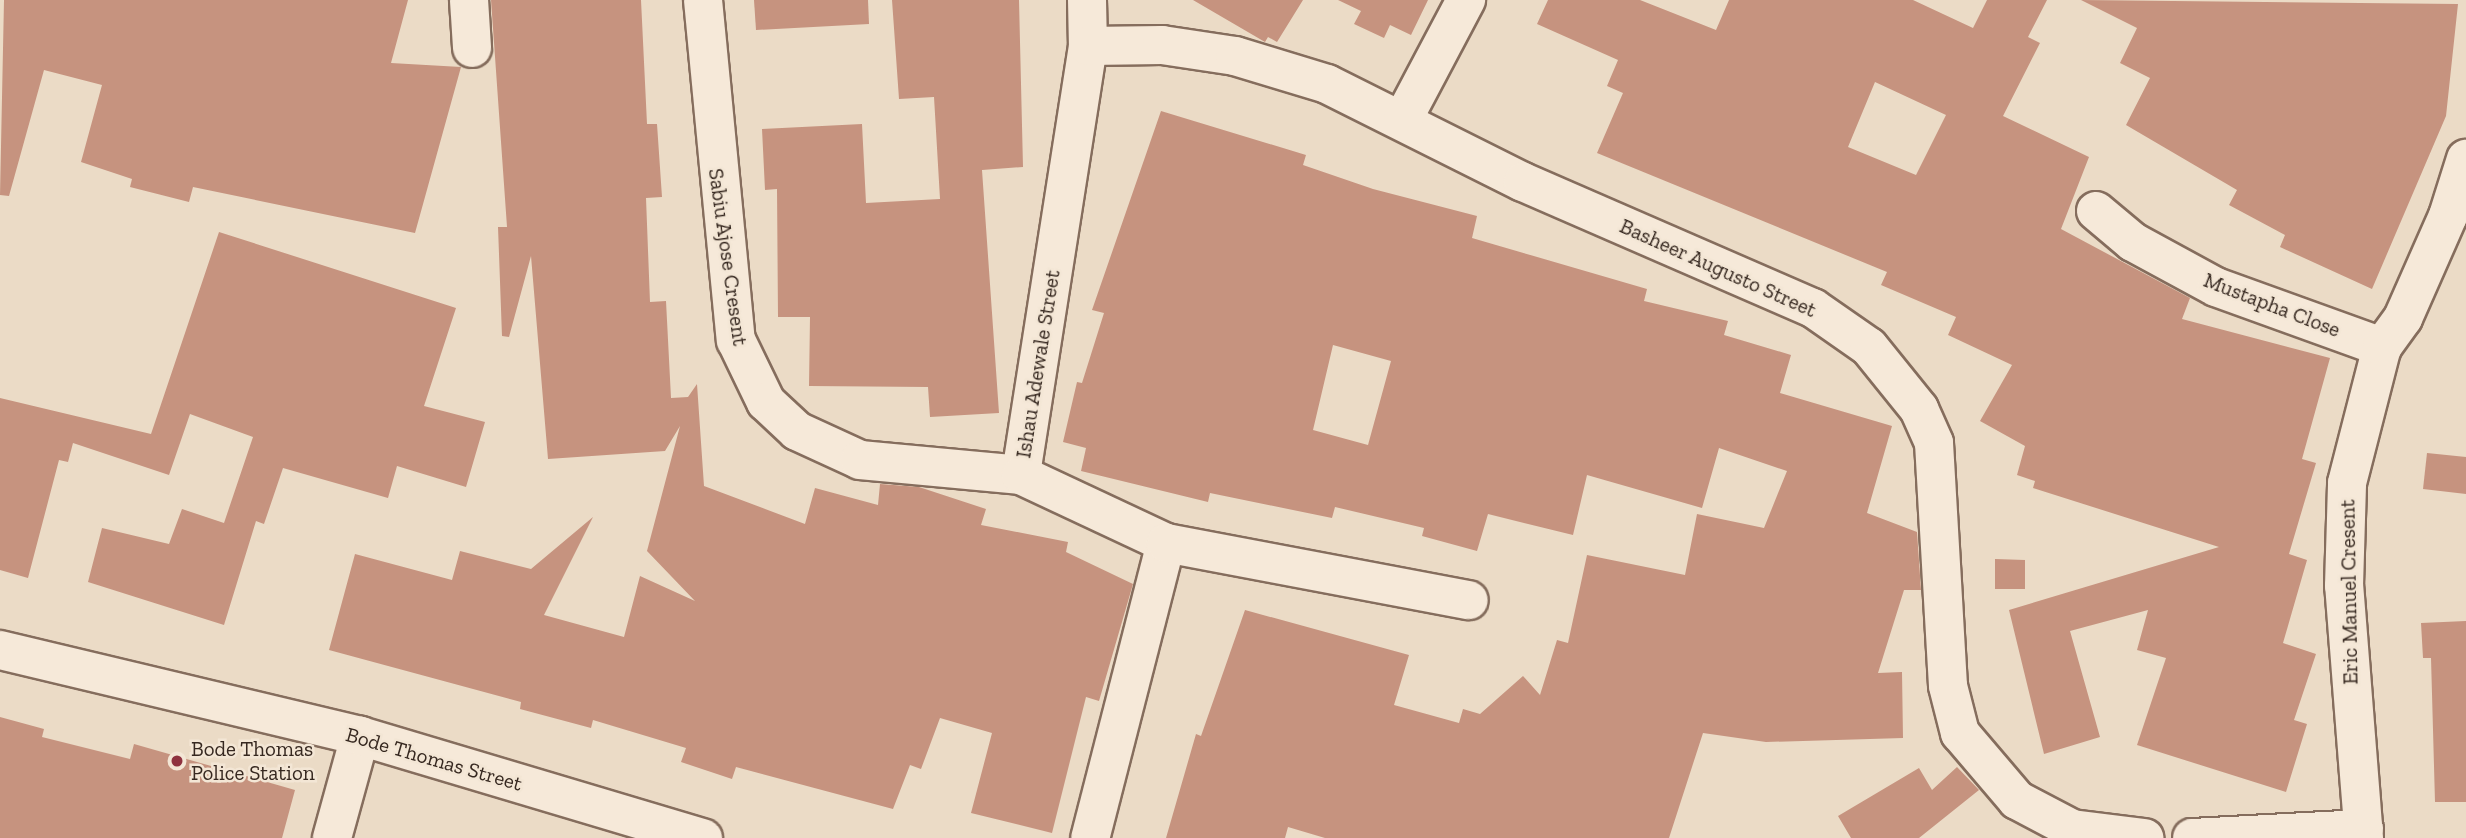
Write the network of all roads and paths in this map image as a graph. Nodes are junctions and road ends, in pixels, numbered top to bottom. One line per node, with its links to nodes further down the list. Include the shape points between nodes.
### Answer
1 (469, 0): 6 (street)
2 (703, 0): 11 (street, Sabiu Ajose Cresent, via 736,340 766,402 797,431 860,460)
3 (1087, 0): 5 (street, Ishau Adewale Street)
4 (1466, 0): 7 (street)
5 (1088, 46): 7 (street, Basheer Augusto Street, via 1162,45 1235,56 1327,84); 11 (street, Ishau Adewale Street)
6 (472, 48)
7 (1403, 119): 20 (street, Basheer Augusto Street, via 1523,182 1813,308 1869,347 1919,409 1934,443 1948,687 1960,733 2017,800 2072,829)
8 (2466, 159): 10 (street, Eric Manuel Cresent, via 2448,216 2403,318)
9 (2096, 211): 10 (street, Mustapha Close, via 2133,242 2216,287)
10 (2382, 347): 16 (street, Eric Manuel Cresent, via 2347,483 2344,586)
11 (1021, 475): 12 (street, Ishau Adewale Street)
12 (1166, 543): 13 (street, Ishau Adewale Street); 19 (street)
13 (1469, 600)
14 (0, 650): 15 (street, Bode Thomas Street)
15 (360, 736): 17 (street); 18 (street, Bode Thomas Street)
16 (2364, 834): 21 (street)
17 (332, 838)
18 (703, 838)
19 (1090, 838)
20 (2144, 838)
21 (2192, 838)

